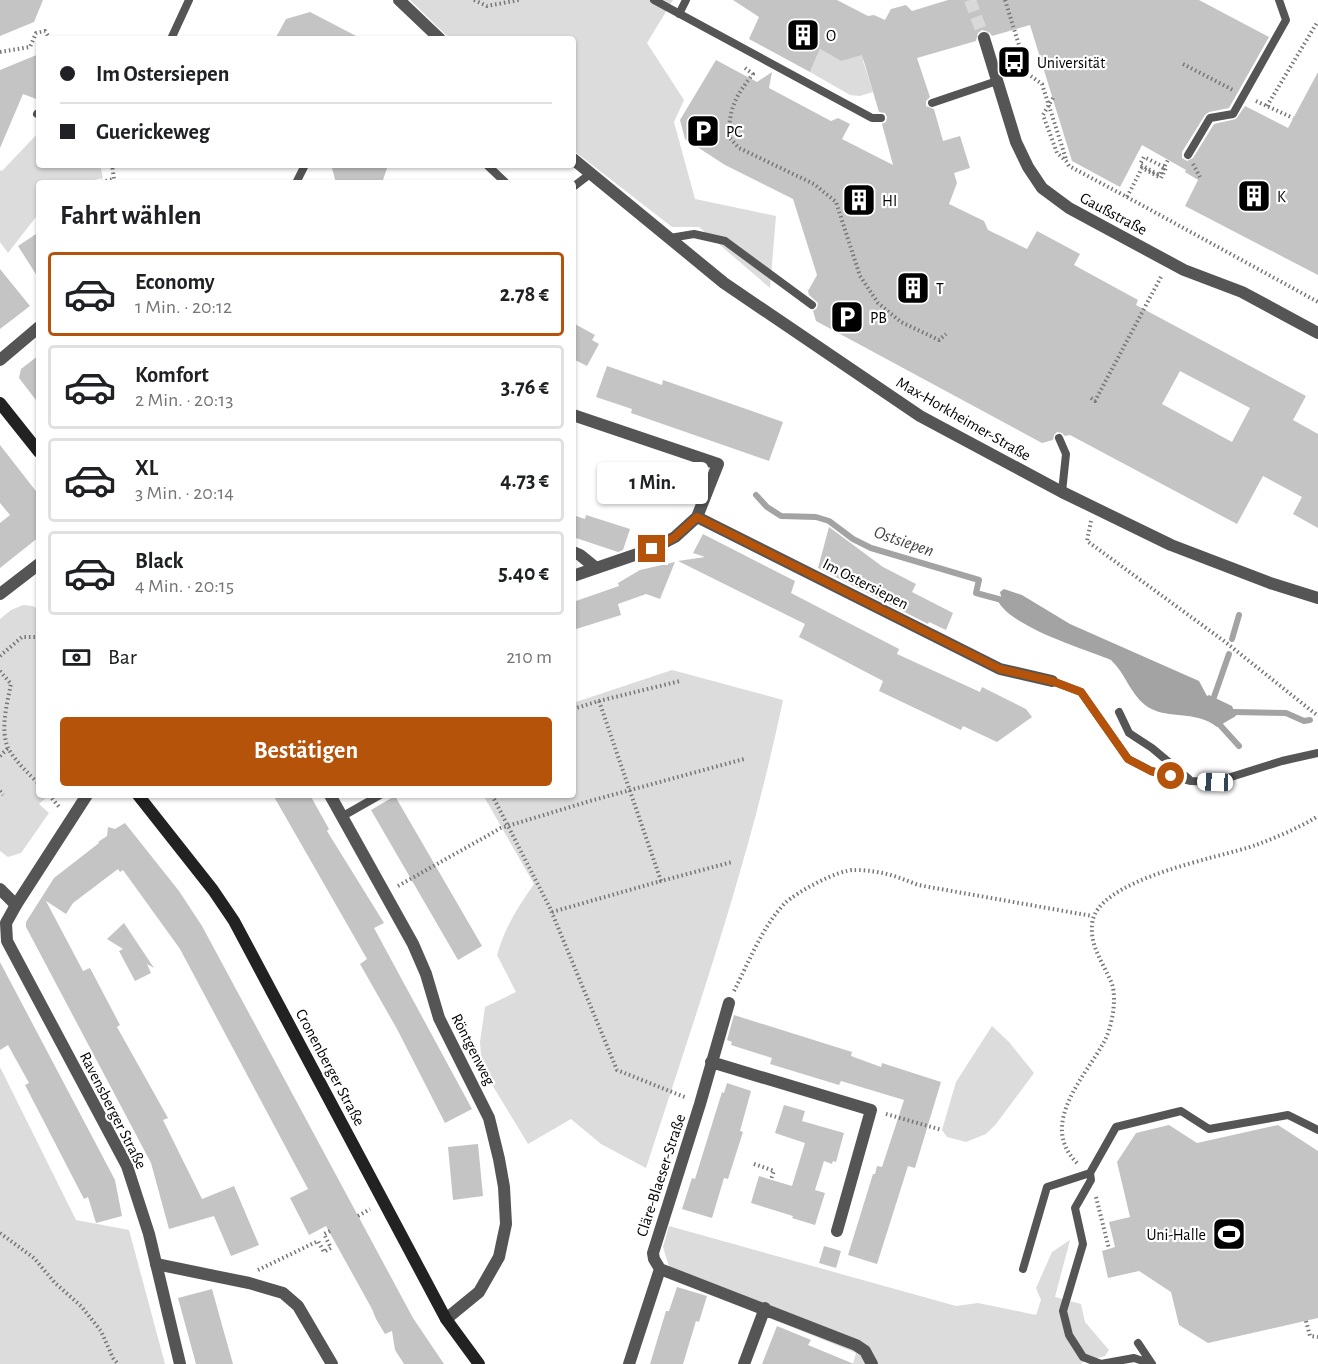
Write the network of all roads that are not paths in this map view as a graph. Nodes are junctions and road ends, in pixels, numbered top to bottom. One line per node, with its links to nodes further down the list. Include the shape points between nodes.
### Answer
1 (189, 0): 7 (lane)
2 (654, 0): 6 (lane)
3 (686, 0): 6 (lane)
4 (1280, 0): 13 (lane, via 1286,20 1233,114 1210,118)
5 (403, 2): 8 (street)
6 (679, 14): 12 (lane, via 872,118)
7 (172, 36)
8 (437, 36)
9 (984, 39): 10 (street, Gaußstraße)
10 (997, 81): 11 (lane); 22 (street, Gaußstraße, via 1022,156 1042,188 1069,208 1169,262 1242,292)
11 (932, 103)
12 (881, 118)
13 (1188, 154)
14 (576, 162): 16 (street, Max-Horkheimer-Straße)
15 (491, 168): 17 (lane)
16 (590, 174): 18 (lane); 19 (street, Max-Horkheimer-Straße)
17 (503, 180)
18 (576, 185)
19 (670, 238): 20 (lane, via 694,234 725,241); 28 (street, Max-Horkheimer-Straße, via 724,283 920,416)
20 (812, 305)
21 (36, 330): 23 (street)
22 (1318, 333)
23 (0, 360)
24 (0, 403): 27 (main road)
25 (576, 416): 29 (street, via 718,464)
26 (1059, 438): 28 (lane, via 1066,454)
27 (36, 448)
28 (1062, 492): 35 (street, Max-Horkheimer-Straße, via 1171,545)
29 (697, 517): 32 (street, via 675,537 652,549); 36 (street, Im Ostersiepen, via 1000,669)
30 (576, 553): 32 (street)
31 (36, 566): 34 (street)
32 (596, 568): 33 (street)
33 (576, 575)
34 (0, 594)
35 (1318, 598)
36 (1052, 681): 39 (lane, Im Ostersiepen, via 1081,692 1128,759 1151,771)
37 (1119, 712): 39 (lane, via 1129,734)
38 (1318, 753): 39 (lane, Im Ostersiepen, via 1215,782)
39 (1191, 781)
40 (85, 798): 46 (street, Ravensberger Straße)
41 (140, 798): 56 (main road, Cronenberger Straße, via 234,921)
42 (332, 798): 44 (street, Röntgenweg)
43 (375, 798): 44 (lane)
44 (343, 816): 56 (street, Röntgenweg, via 413,944 439,1018 489,1118 504,1187 506,1224 499,1257 478,1292)
45 (0, 888): 46 (street)
46 (16, 904): 52 (street, Ravensberger Straße, via 6,923 7,941 127,1166)
47 (729, 1003): 48 (street, Cläre-Blaeser-Straße)
48 (711, 1062): 51 (street, via 870,1110); 53 (street, Cläre-Blaeser-Straße, via 653,1253)
49 (1318, 1130): 50 (lane, via 1288,1115 1209,1129 1181,1111 1116,1127)
50 (1091, 1176): 54 (lane, via 1047,1187); 64 (lane, via 1075,1208 1083,1244 1063,1311 1069,1335 1083,1357 1101,1364 1134,1358)
51 (837, 1231)
52 (156, 1264): 58 (street, Ravensberger Straße); 59 (street, via 283,1293 298,1306)
53 (660, 1269): 55 (street); 61 (street, Cläre-Blaeser-Straße)
54 (1023, 1269)
55 (765, 1308): 62 (street); 63 (street, via 856,1345 865,1351)
56 (446, 1319): 60 (main road, Cronenberger Straße)
57 (1138, 1343): 64 (lane)
58 (180, 1364)
59 (332, 1364)
60 (479, 1364)
61 (629, 1364)
62 (744, 1364)
63 (872, 1364)
64 (1152, 1364)

